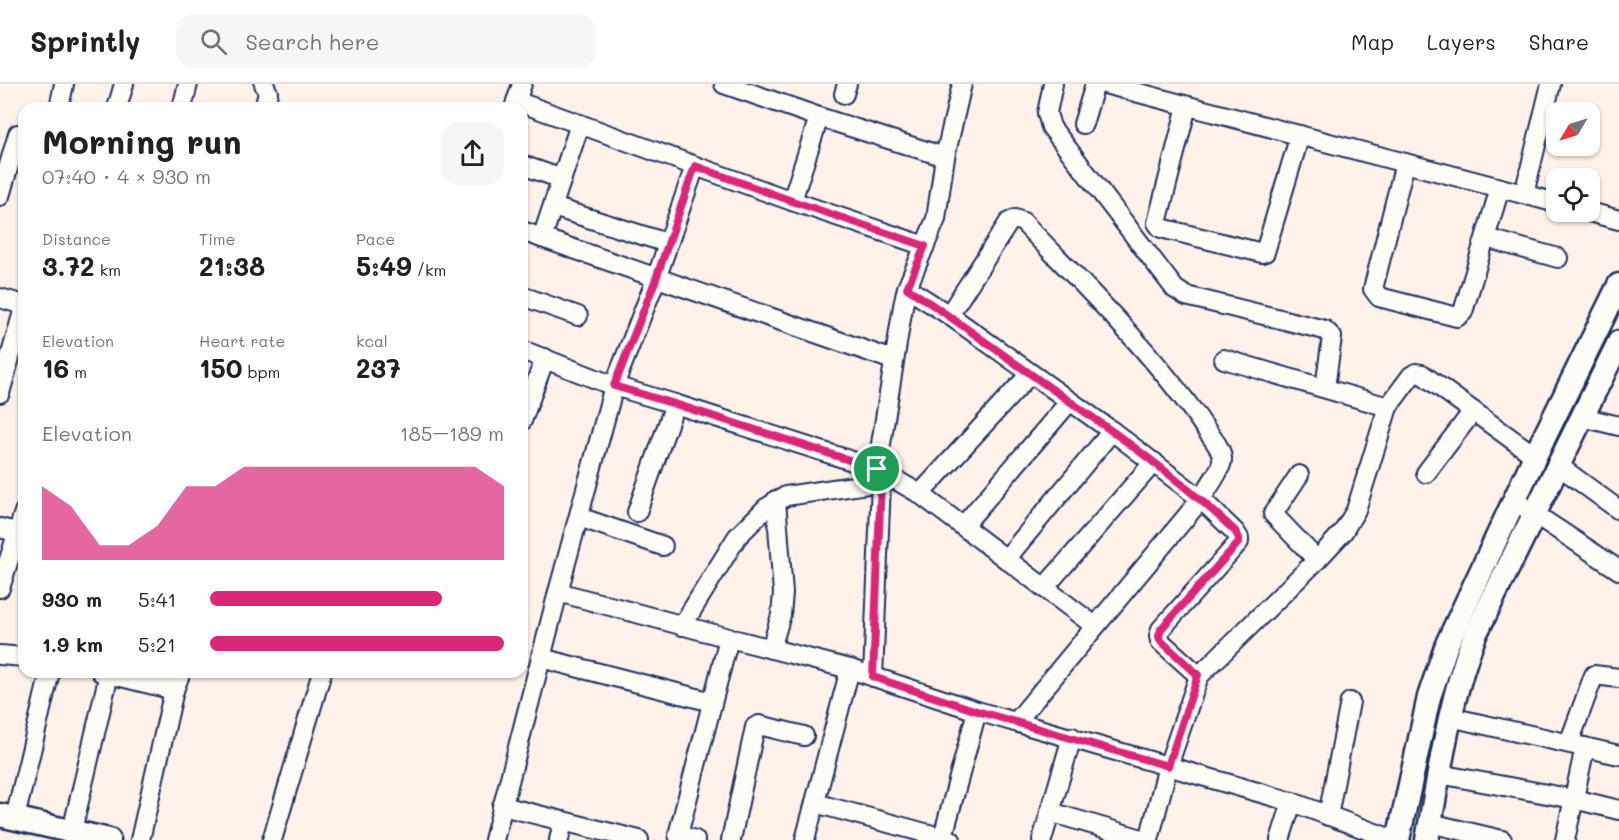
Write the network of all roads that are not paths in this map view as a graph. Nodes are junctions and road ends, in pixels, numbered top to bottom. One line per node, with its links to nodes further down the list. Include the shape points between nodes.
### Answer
1 (64, 84): 11 (street)
2 (124, 84): 12 (street)
3 (188, 84): 13 (street)
4 (264, 84): 14 (street, via 268,93)
5 (724, 84): 17 (street)
6 (962, 84): 24 (street)
7 (1053, 84): 59 (street, via 1047,113 1051,127 1175,290 1326,330 1332,337)
8 (1095, 84): 19 (street)
9 (1105, 84): 16 (street)
10 (1551, 84): 30 (street)
11 (60, 102)
12 (119, 102)
13 (184, 102)
14 (266, 102)
15 (528, 103): 18 (street)
16 (1186, 106): 22 (street); 22 (street, via 1157,223 1161,228 1265,252)
17 (819, 117): 24 (street); 33 (street)
18 (580, 124): 26 (street); 28 (street)
19 (1083, 124)
20 (0, 129): 21 (street)
21 (18, 134)
22 (1300, 135): 25 (street)
23 (18, 144): 31 (street)
24 (945, 157): 41 (street, via 936,219)
25 (1405, 163): 29 (street); 38 (street, via 1373,289 1375,294 1461,315)
26 (695, 166): 33 (street); 40 (street)
27 (528, 167): 28 (street)
28 (562, 179): 34 (street)
29 (1500, 188): 30 (street); 38 (street)
30 (1524, 194): 32 (street)
31 (0, 196)
32 (1546, 200)
33 (792, 201): 41 (street)
34 (553, 207): 39 (street); 40 (street)
35 (1600, 215): 36 (street)
36 (1619, 220)
37 (528, 233): 39 (street)
38 (1486, 237): 42 (street)
39 (542, 238): 43 (street)
40 (667, 243): 43 (street)
41 (925, 246): 45 (street)
42 (1558, 258)
43 (656, 279): 56 (street); 58 (street)
44 (1619, 285): 69 (street)
45 (907, 288): 49 (street); 56 (street)
46 (0, 298): 48 (street)
47 (528, 298): 50 (street)
48 (18, 304)
49 (949, 315): 57 (street); 76 (street, via 1009,222 1023,222 1182,394 1221,452 1223,462)
50 (578, 316)
51 (18, 328): 60 (street)
52 (1619, 342): 66 (street)
53 (528, 352): 54 (street)
54 (544, 358): 58 (street); 62 (street)
55 (1224, 359): 59 (street)
56 (893, 360): 73 (street)
57 (1030, 374): 61 (street); 75 (street)
58 (614, 386): 63 (street); 82 (street)
59 (1324, 388): 64 (street)
60 (0, 393)
61 (1070, 401): 68 (street); 83 (street)
62 (528, 404)
63 (675, 404): 73 (street); 80 (street)
64 (1388, 407): 65 (street, via 1416,373); 87 (street, via 1356,510 1343,532)
65 (1473, 411): 69 (street); 72 (street)
66 (1582, 417): 67 (street); 71 (street)
67 (1619, 426)
68 (1112, 431): 70 (street); 86 (street)
69 (1535, 456): 78 (street)
70 (1154, 462): 76 (street); 90 (street)
71 (1559, 466): 79 (street); 81 (street)
72 (1426, 473)
73 (879, 475): 75 (street); 77 (street); 101 (street)
74 (1299, 475): 87 (street, via 1273,514)
75 (920, 494): 83 (street)
76 (1201, 499): 93 (street); 100 (street, via 1235,531 1239,542 1161,629 1159,636)
77 (776, 500): 92 (street, via 737,537); 95 (street, via 783,593)
78 (1515, 501): 81 (street); 145 (street, via 1436,672)
79 (1619, 510)
80 (637, 512)
81 (1536, 515): 88 (street); 112 (street, via 1475,635)
82 (579, 518): 85 (street); 91 (street)
83 (963, 526): 86 (street)
84 (14, 531): 89 (street)
85 (663, 546)
86 (1006, 559): 90 (street)
87 (1317, 560): 100 (street)
88 (1619, 570)
89 (0, 588)
90 (1044, 588): 93 (street)
91 (558, 592): 92 (street); 98 (street)
92 (682, 626): 94 (street)
93 (1095, 626): 113 (street)
94 (729, 638): 95 (street); 109 (street)
95 (771, 649): 99 (street)
96 (0, 655): 97 (street)
97 (18, 656)
98 (541, 658): 109 (street); 123 (street)
99 (850, 669): 101 (street); 122 (street)
100 (1198, 675): 118 (street)
101 (873, 677): 111 (street)
102 (48, 678): 127 (street)
103 (104, 678): 129 (street)
104 (125, 678): 108 (street)
105 (178, 678): 108 (street)
106 (320, 678): 136 (street)
107 (1619, 678): 116 (street, via 1594,675)
108 (174, 690): 135 (street)
109 (712, 702): 132 (street)
110 (1350, 702): 126 (street)
111 (977, 711): 113 (street); 133 (street)
112 (1450, 717): 116 (street); 119 (street)
113 (1016, 722): 115 (street)
114 (804, 736): 140 (street, via 755,727)
115 (1072, 737): 118 (street); 125 (street)
116 (1577, 745): 117 (street); 120 (street)
117 (1619, 755)
118 (1168, 766): 121 (street); 143 (street)
119 (1439, 774): 120 (street); 130 (street)
120 (1574, 799): 124 (street); 147 (street)
121 (1292, 802): 126 (street); 144 (street)
122 (815, 803): 133 (street); 141 (street)
123 (502, 806): 128 (street); 137 (street)
124 (1619, 810)
125 (1050, 812): 142 (street); 143 (street)
126 (1328, 816): 145 (street)
127 (8, 817): 129 (street)
128 (563, 821): 131 (street); 138 (street)
129 (72, 831): 134 (street)
130 (1429, 831): 146 (street)
131 (617, 837): 139 (street)
132 (683, 838)
133 (945, 839)
134 (109, 840)
135 (140, 840)
136 (272, 840)
137 (494, 840)
138 (559, 840)
139 (639, 840)
140 (731, 840)
141 (805, 840)
142 (1042, 840)
143 (1147, 840)
144 (1280, 840)
145 (1396, 840)
146 (1502, 840)
147 (1565, 840)

